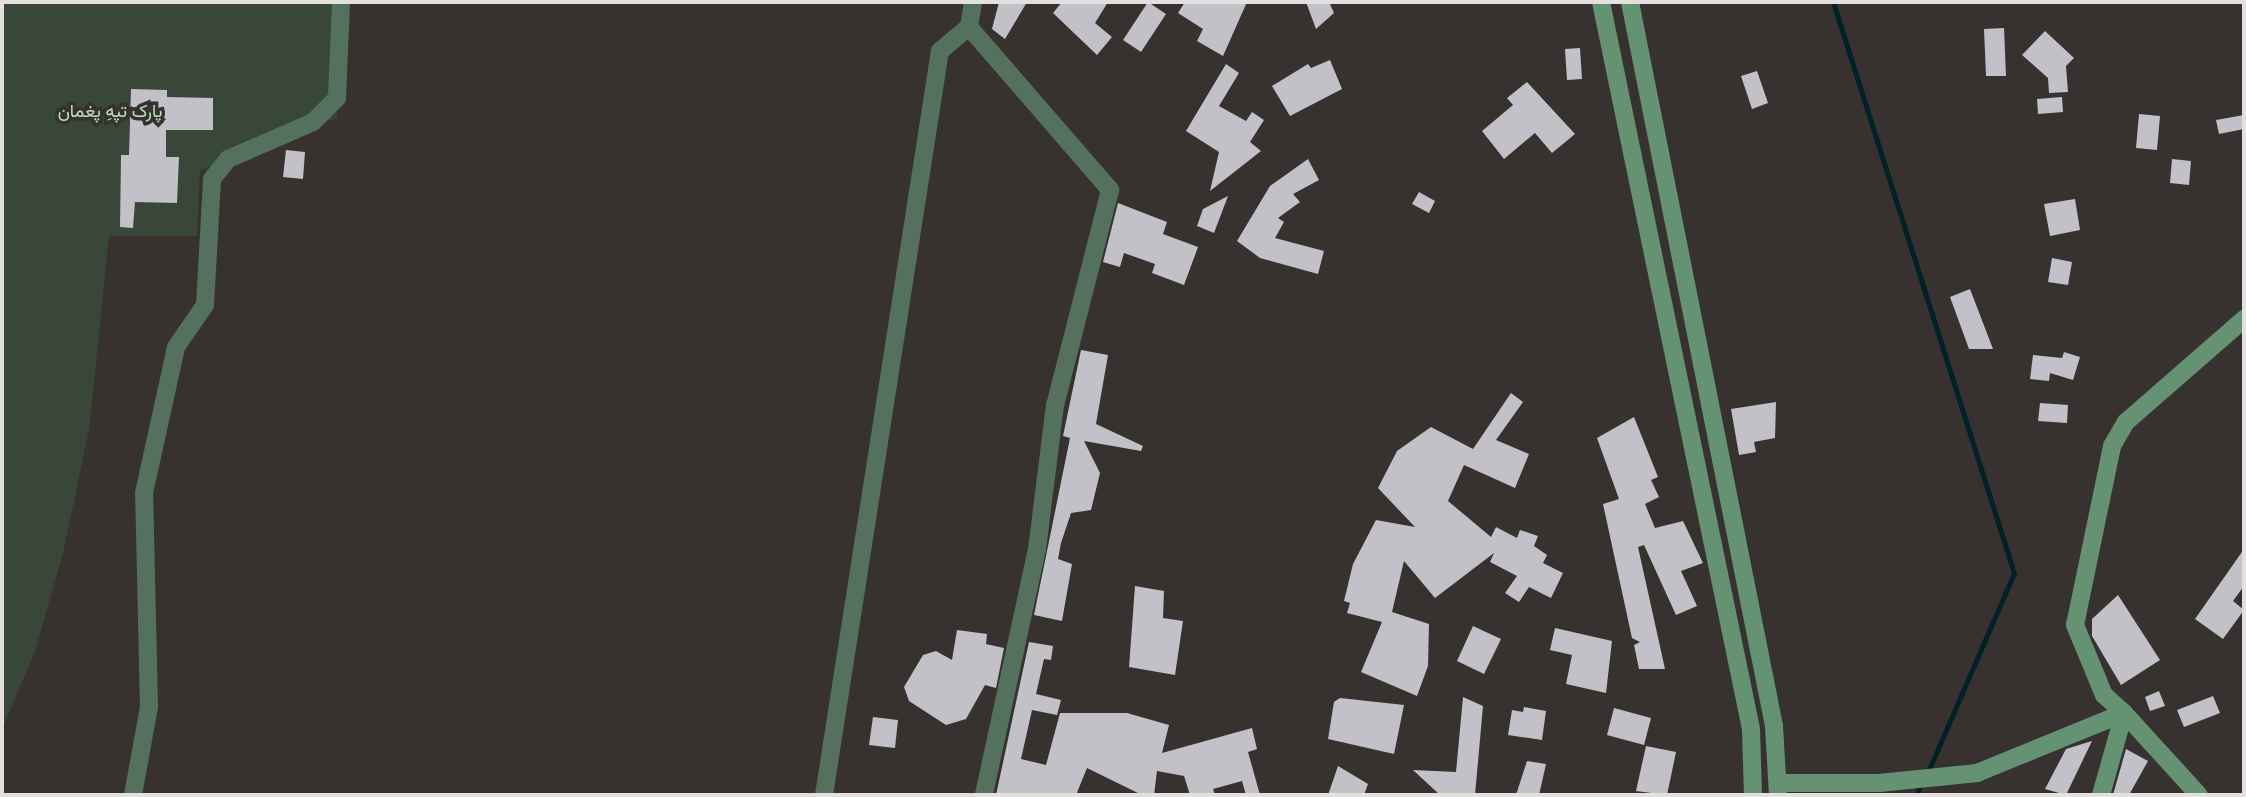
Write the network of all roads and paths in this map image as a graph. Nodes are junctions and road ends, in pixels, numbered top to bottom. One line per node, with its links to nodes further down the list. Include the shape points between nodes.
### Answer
1 (341, 2): 9 (street, via 337,98 313,122 228,159 212,178 205,305 176,346 144,493 149,707)
2 (973, 2): 5 (street)
3 (1601, 2): 12 (main road, via 1751,729)
4 (1630, 2): 8 (main road, via 1774,726)
5 (969, 27): 10 (street, via 940,51); 11 (street, via 1110,190 1055,405 1037,549)
6 (2244, 319): 7 (main road, via 2126,422 2112,446 2075,625 2104,695)
7 (2124, 713): 8 (main road, via 1977,773); 13 (main road); 14 (main road)
8 (1778, 789)
9 (133, 795)
10 (824, 795)
11 (984, 795)
12 (1753, 795)
13 (2101, 795)
14 (2199, 795)

